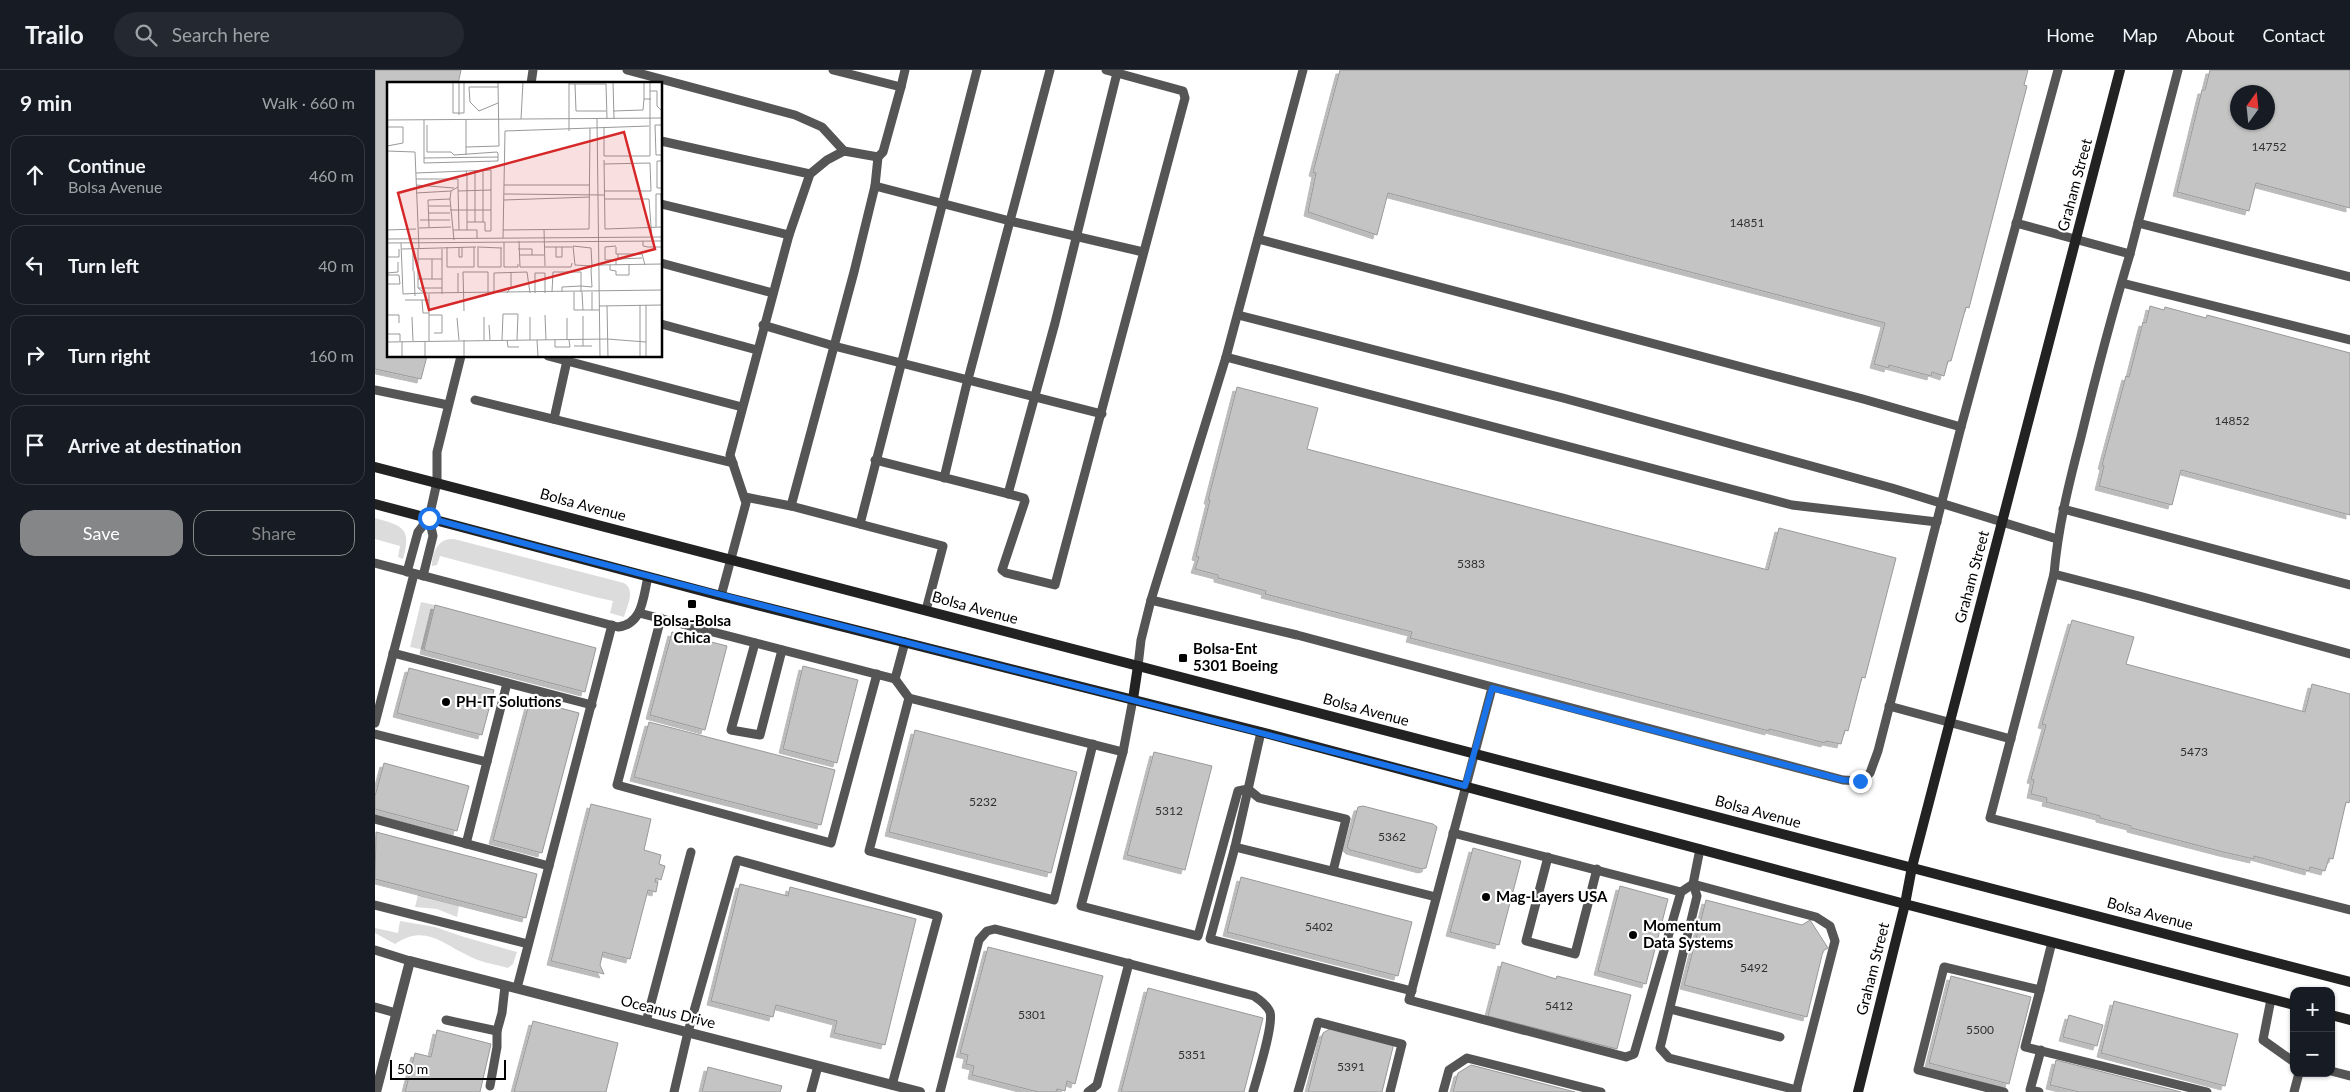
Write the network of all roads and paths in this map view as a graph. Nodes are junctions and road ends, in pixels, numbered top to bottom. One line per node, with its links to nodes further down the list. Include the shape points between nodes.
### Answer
1 (627, 70): 14 (lane, via 795,115 822,127)
2 (833, 70): 12 (lane)
3 (905, 70): 12 (lane)
4 (977, 70): 19 (lane)
5 (1050, 70): 20 (lane)
6 (1106, 70): 11 (lane)
7 (1303, 70): 25 (lane)
8 (2058, 70): 21 (lane)
9 (2120, 70): 26 (main road, Graham Street)
10 (2178, 70): 22 (lane)
11 (1117, 73): 24 (lane); 27 (lane, via 1185,93)
12 (901, 87): 15 (lane)
13 (663, 141): 16 (lane)
14 (844, 151): 15 (lane); 16 (lane)
15 (879, 157): 17 (lane)
16 (810, 174): 23 (lane)
17 (875, 186): 19 (lane); 37 (lane)
18 (663, 204): 23 (lane)
19 (942, 204): 20 (lane); 42 (lane)
20 (1010, 221): 24 (lane); 43 (lane)
21 (2016, 223): 26 (lane); 51 (lane)
22 (2138, 223): 28 (lane); 30 (lane)
23 (789, 236): 32 (lane)
24 (1076, 236): 27 (lane); 45 (lane)
25 (1258, 239): 33 (lane); 51 (lane)
26 (2076, 240): 28 (lane); 66 (main road, Graham Street)
27 (1143, 252): 49 (lane)
28 (2131, 254): 31 (lane)
29 (663, 264): 32 (lane)
30 (2350, 277)
31 (2122, 283): 36 (lane); 62 (lane)
32 (773, 293): 35 (lane)
33 (1237, 315): 40 (lane); 59 (lane, via 1563,398)
34 (663, 325): 38 (lane)
35 (763, 325): 37 (lane); 38 (lane)
36 (2350, 340)
37 (835, 346): 42 (lane); 61 (lane)
38 (757, 350): 48 (lane)
39 (460, 358): 47 (lane)
40 (1226, 358): 64 (lane, via 1792,505); 75 (lane)
41 (567, 359): 48 (lane); 50 (lane)
42 (900, 362): 43 (lane); 52 (lane)
43 (967, 380): 45 (lane); 55 (lane)
44 (375, 390): 47 (lane)
45 (1036, 397): 49 (lane); 57 (lane)
46 (475, 400): 50 (lane)
47 (448, 405): 56 (lane, via 437,452)
48 (742, 407): 53 (lane, via 730,455)
49 (1102, 414): 57 (lane, via 1055,585 1002,570 1025,501)
50 (554, 419): 53 (lane)
51 (1961, 427): 59 (lane)
52 (875, 460): 55 (lane); 65 (lane)
53 (733, 463): 58 (lane)
54 (375, 467): 56 (main road, Bolsa Avenue)
55 (944, 478): 57 (lane)
56 (437, 482): 63 (lane); 68 (main road, Bolsa Avenue)
57 (1008, 494)
58 (745, 497): 61 (lane); 68 (lane)
59 (1942, 503): 64 (lane); 66 (lane)
60 (375, 504): 63 (main road)
61 (791, 506): 65 (lane)
62 (2063, 510): 67 (lane); 73 (lane)
63 (429, 518): 70 (lane, via 418,532); 70 (lane, via 433,536); 72 (main road)
64 (1937, 522): 93 (lane)
65 (860, 524): 76 (lane, via 943,546)
66 (2002, 524): 67 (lane); 95 (main road, Graham Street)
67 (2057, 539): 71 (lane)
68 (731, 559): 74 (lane); 76 (main road, Bolsa Avenue)
69 (375, 564): 70 (lane)
70 (415, 574): 79 (lane); 83 (lane)
71 (2054, 574): 84 (lane); 98 (lane)
72 (648, 577): 74 (main road); 77 (lane)
73 (2350, 584)
74 (721, 596): 80 (main road)
75 (1151, 600): 85 (lane); 89 (lane, via 1297,635)
76 (926, 610): 85 (main road, Bolsa Avenue)
77 (639, 613): 78 (lane); 79 (lane, via 629,624)
78 (661, 618): 81 (lane); 86 (lane, via 617,785 831,843)
79 (612, 625): 92 (lane)
80 (905, 642): 87 (lane); 91 (main road)
81 (755, 643): 82 (lane); 82 (lane, via 731,730 760,735)
82 (781, 650): 86 (lane)
83 (393, 653): 88 (lane); 94 (lane)
84 (2350, 654)
85 (1138, 666): 91 (main road); 101 (main road, Bolsa Avenue)
86 (877, 674): 87 (lane)
87 (895, 679): 90 (lane)
88 (507, 683): 92 (lane); 102 (lane)
89 (1492, 688): 93 (lane, via 1843,780 1860,781 1869,773 1878,751); 101 (lane)
90 (909, 698): 99 (lane); 99 (lane, via 869,851 1054,900)
91 (1133, 699): 96 (main road); 100 (lane)
92 (591, 705): 112 (lane)
93 (1889, 706): 95 (lane)
94 (375, 723)
95 (1949, 723): 98 (lane); 113 (main road, Graham Street)
96 (1261, 732): 103 (main road); 104 (lane)
97 (375, 734): 102 (lane)
98 (2011, 739): 121 (lane, via 1990,818)
99 (1093, 744): 100 (lane)
100 (1123, 752): 104 (lane, via 1081,906 1199,936 1237,791)
101 (1473, 754): 103 (lane); 113 (main road, Bolsa Avenue)
102 (487, 762): 107 (lane)
103 (1465, 786): 106 (lane); 109 (main road)
104 (1248, 789): 108 (lane); 115 (lane, via 1259,798 1346,819)
105 (375, 819): 107 (lane)
106 (1453, 833): 111 (lane); 118 (lane)
107 (466, 844): 112 (lane)
108 (1235, 847): 115 (lane); 131 (lane, via 1210,939)
109 (1700, 849): 116 (lane); 119 (main road)
110 (691, 852): 140 (lane)
111 (1548, 857): 114 (lane); 114 (lane, via 1526,941 1575,954)
112 (549, 866): 123 (lane)
113 (1912, 867): 119 (main road, Graham Street); 127 (main road, Bolsa Avenue)
114 (1597, 869): 117 (lane)
115 (1333, 871): 118 (lane)
116 (1693, 884): 117 (lane); 135 (lane, via 1697,896); 153 (lane, via 1816,917 1830,926 1835,940)
117 (1681, 892): 131 (lane, via 1634,1054 1626,1057 1409,1000)
118 (1436, 898): 131 (lane)
119 (1905, 904): 122 (main road); 165 (main road, Graham Street)
120 (375, 905): 123 (lane)
121 (2350, 910)
122 (2052, 942): 130 (lane); 132 (main road)
123 (528, 944): 129 (lane)
124 (375, 950): 125 (lane)
125 (410, 961): 128 (street, Oceanus Drive); 136 (street)
126 (1129, 963): 152 (lane); 158 (lane, via 995,929 987,931 979,940); 160 (lane, via 1254,996 1265,1004 1270,1013 1270,1026)
127 (2350, 982)
128 (505, 986): 129 (street, Oceanus Drive); 141 (lane)
129 (517, 988): 140 (street, Oceanus Drive)
130 (2040, 990): 144 (lane, via 2025,1046); 166 (lane, via 1944,967 1918,1070)
131 (1412, 991)
132 (2271, 999): 133 (main road); 145 (lane, via 2263,1040)
133 (2290, 1004)
134 (375, 1007): 136 (lane)
135 (1670, 1009): 143 (lane); 153 (lane, via 1660,1048 1669,1058)
136 (396, 1013): 154 (street)
137 (2335, 1015): 138 (main road)
138 (2349, 1016)
139 (446, 1020): 141 (lane)
140 (646, 1022): 142 (street, Oceanus Drive)
141 (497, 1031): 151 (lane)
142 (687, 1032): 146 (street, Oceanus Drive); 150 (lane, via 737,860 938,916); 155 (lane)
143 (1780, 1037)
144 (2041, 1050): 167 (lane, via 2030,1090); 168 (lane)
145 (2290, 1059)
146 (818, 1066): 150 (street, Oceanus Drive); 156 (lane)
147 (2335, 1072): 148 (lane)
148 (2350, 1076)
149 (2298, 1077): 169 (lane)
150 (892, 1085): 157 (street, Oceanus Drive)
151 (489, 1086)
152 (1099, 1088): 159 (lane)
153 (1796, 1091)
154 (376, 1092)
155 (674, 1092)
156 (811, 1092)
157 (920, 1092)
158 (940, 1092)
159 (1088, 1092)
160 (1253, 1092)
161 (1298, 1092): 162 (lane, via 1318,1022 1403,1044)
162 (1390, 1092)
163 (1443, 1092): 164 (lane, via 1449,1070 1467,1058)
164 (1601, 1092)
165 (1857, 1092)
166 (2004, 1092)
167 (2039, 1092)
168 (2207, 1092)
169 (2294, 1092)

